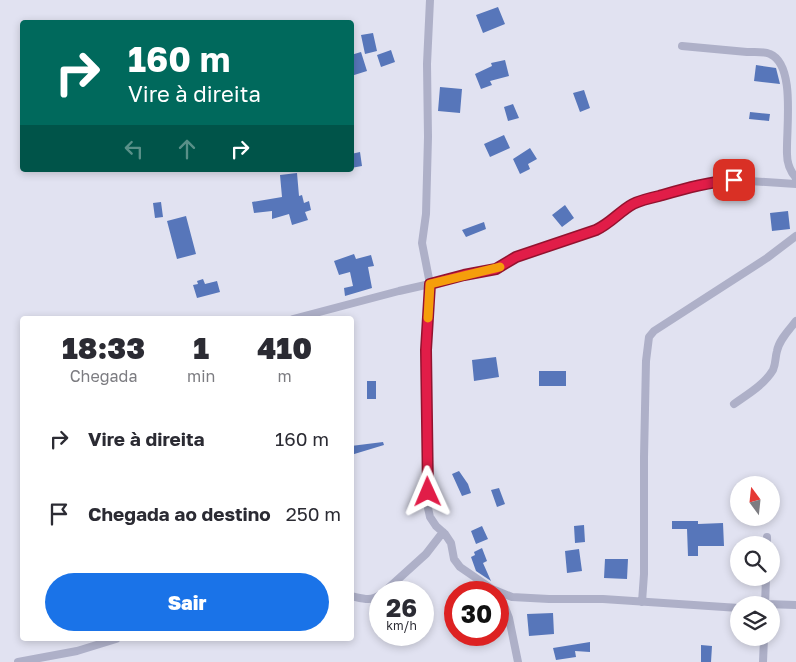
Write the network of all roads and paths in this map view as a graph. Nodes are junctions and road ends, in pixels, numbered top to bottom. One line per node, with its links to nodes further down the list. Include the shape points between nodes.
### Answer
1 (430, 0): 6 (street, via 426,214 422,242)
2 (682, 46): 3 (street, via 771,54 785,66 790,98 787,153 791,172)
3 (796, 178)
4 (796, 184): 6 (street, via 734,180 685,188 632,205 607,225 516,257 496,269)
5 (796, 236): 16 (street, via 649,337)
6 (430, 284): 7 (street); 10 (street, via 426,350 428,508 430,517)
7 (304, 316)
8 (796, 321): 9 (street, via 780,344 777,360 766,379)
9 (734, 404)
10 (443, 532): 11 (street, via 426,554); 12 (street, via 460,567)
11 (396, 581)
12 (480, 581)
13 (509, 596): 16 (street)
14 (354, 597): 15 (street)
15 (369, 600)
16 (642, 602): 19 (street)
17 (780, 604): 18 (street)
18 (796, 605)
19 (730, 607)
20 (509, 618): 24 (street)
21 (110, 641): 23 (street)
22 (763, 646): 25 (street)
23 (18, 662)
24 (518, 662)
25 (762, 662)

